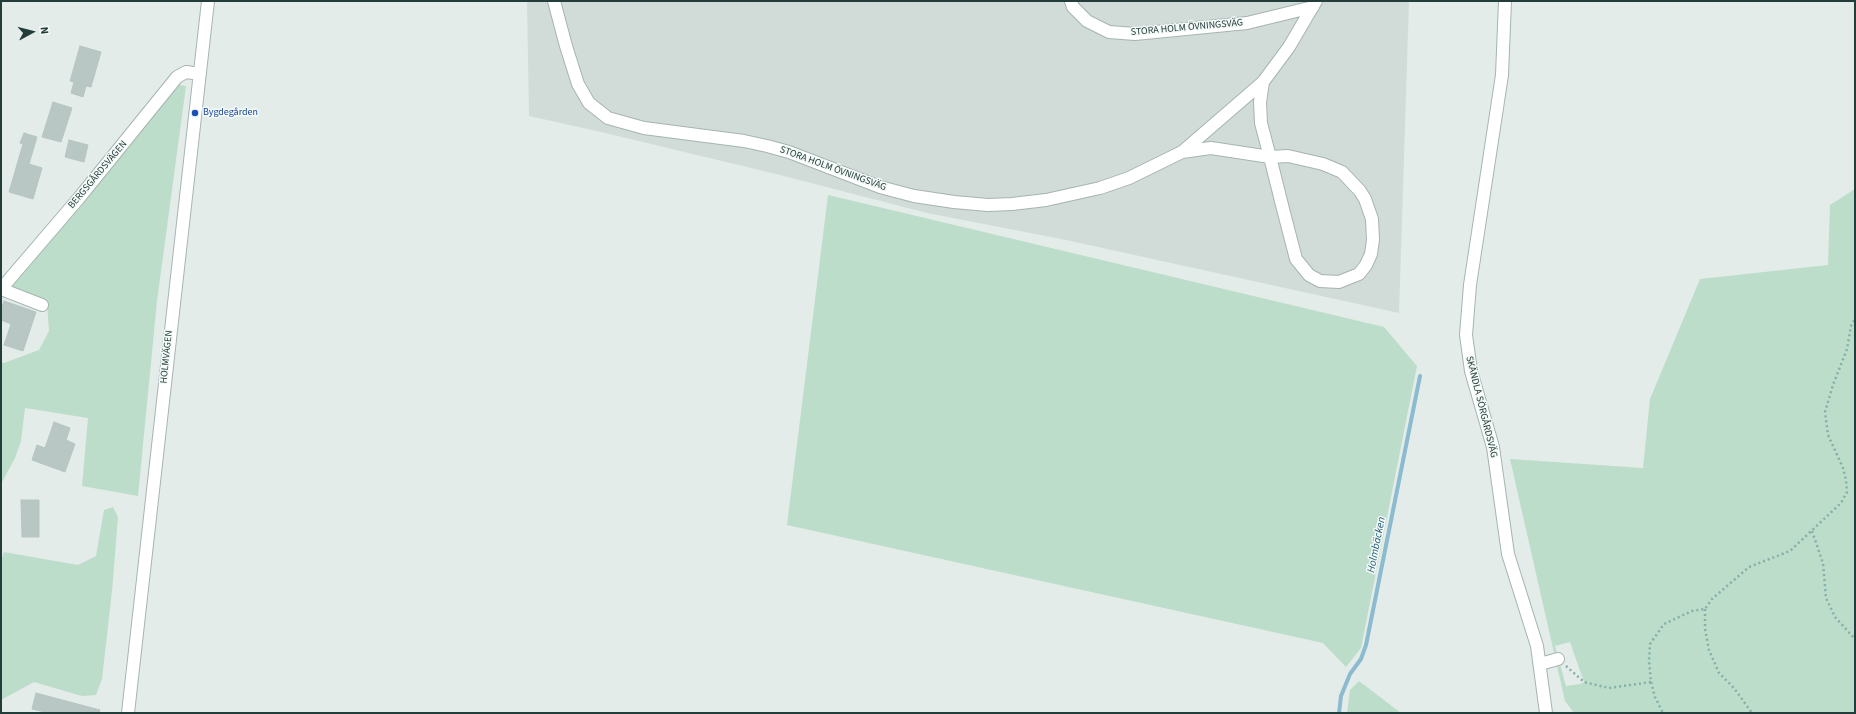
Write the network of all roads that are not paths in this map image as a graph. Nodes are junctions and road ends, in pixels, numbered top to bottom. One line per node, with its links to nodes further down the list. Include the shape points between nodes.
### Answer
1 (208, 1): 6 (street, HOLMVÄGEN)
2 (554, 1): 8 (street, STORA HOLM ÖVNINGSVÄG, via 578,84 589,103 608,118 644,128 767,146 880,187 914,196 980,204 1046,200 1114,184)
3 (1071, 1): 5 (street, STORA HOLM ÖVNINGSVÄG, via 1087,21 1109,32 1135,34 1247,23)
4 (1504, 1): 13 (street, SKÄNDLA SÖRGÅRDSVÄG, via 1502,75 1470,285 1466,335 1471,371 1495,460 1508,554 1534,635)
5 (1315, 4): 7 (street, STORA HOLM ÖVNINGSVÄG)
6 (200, 74): 10 (street, BERGSGÅRDSVÄGEN, via 186,72 178,77 89,187); 14 (street, HOLMVÄGEN)
7 (1263, 82): 8 (street, STORA HOLM ÖVNINGSVÄG); 9 (street, STORA HOLM ÖVNINGSVÄG, via 1260,102 1261,123)
8 (1182, 152): 9 (street, STORA HOLM ÖVNINGSVÄG, via 1211,148)
9 (1270, 157): 9 (street, STORA HOLM ÖVNINGSVÄG, via 1288,156 1333,168 1348,178 1360,191 1372,219 1373,240 1369,260 1358,274 1347,280 1331,283 1313,278 1303,270 1293,251)
10 (1, 289): 11 (street)
11 (42, 305)
12 (1558, 659): 13 (street)
13 (1540, 664): 15 (street, SKÄNDLA SÖRGÅRDSVÄG)
14 (128, 713)
15 (1546, 713)

